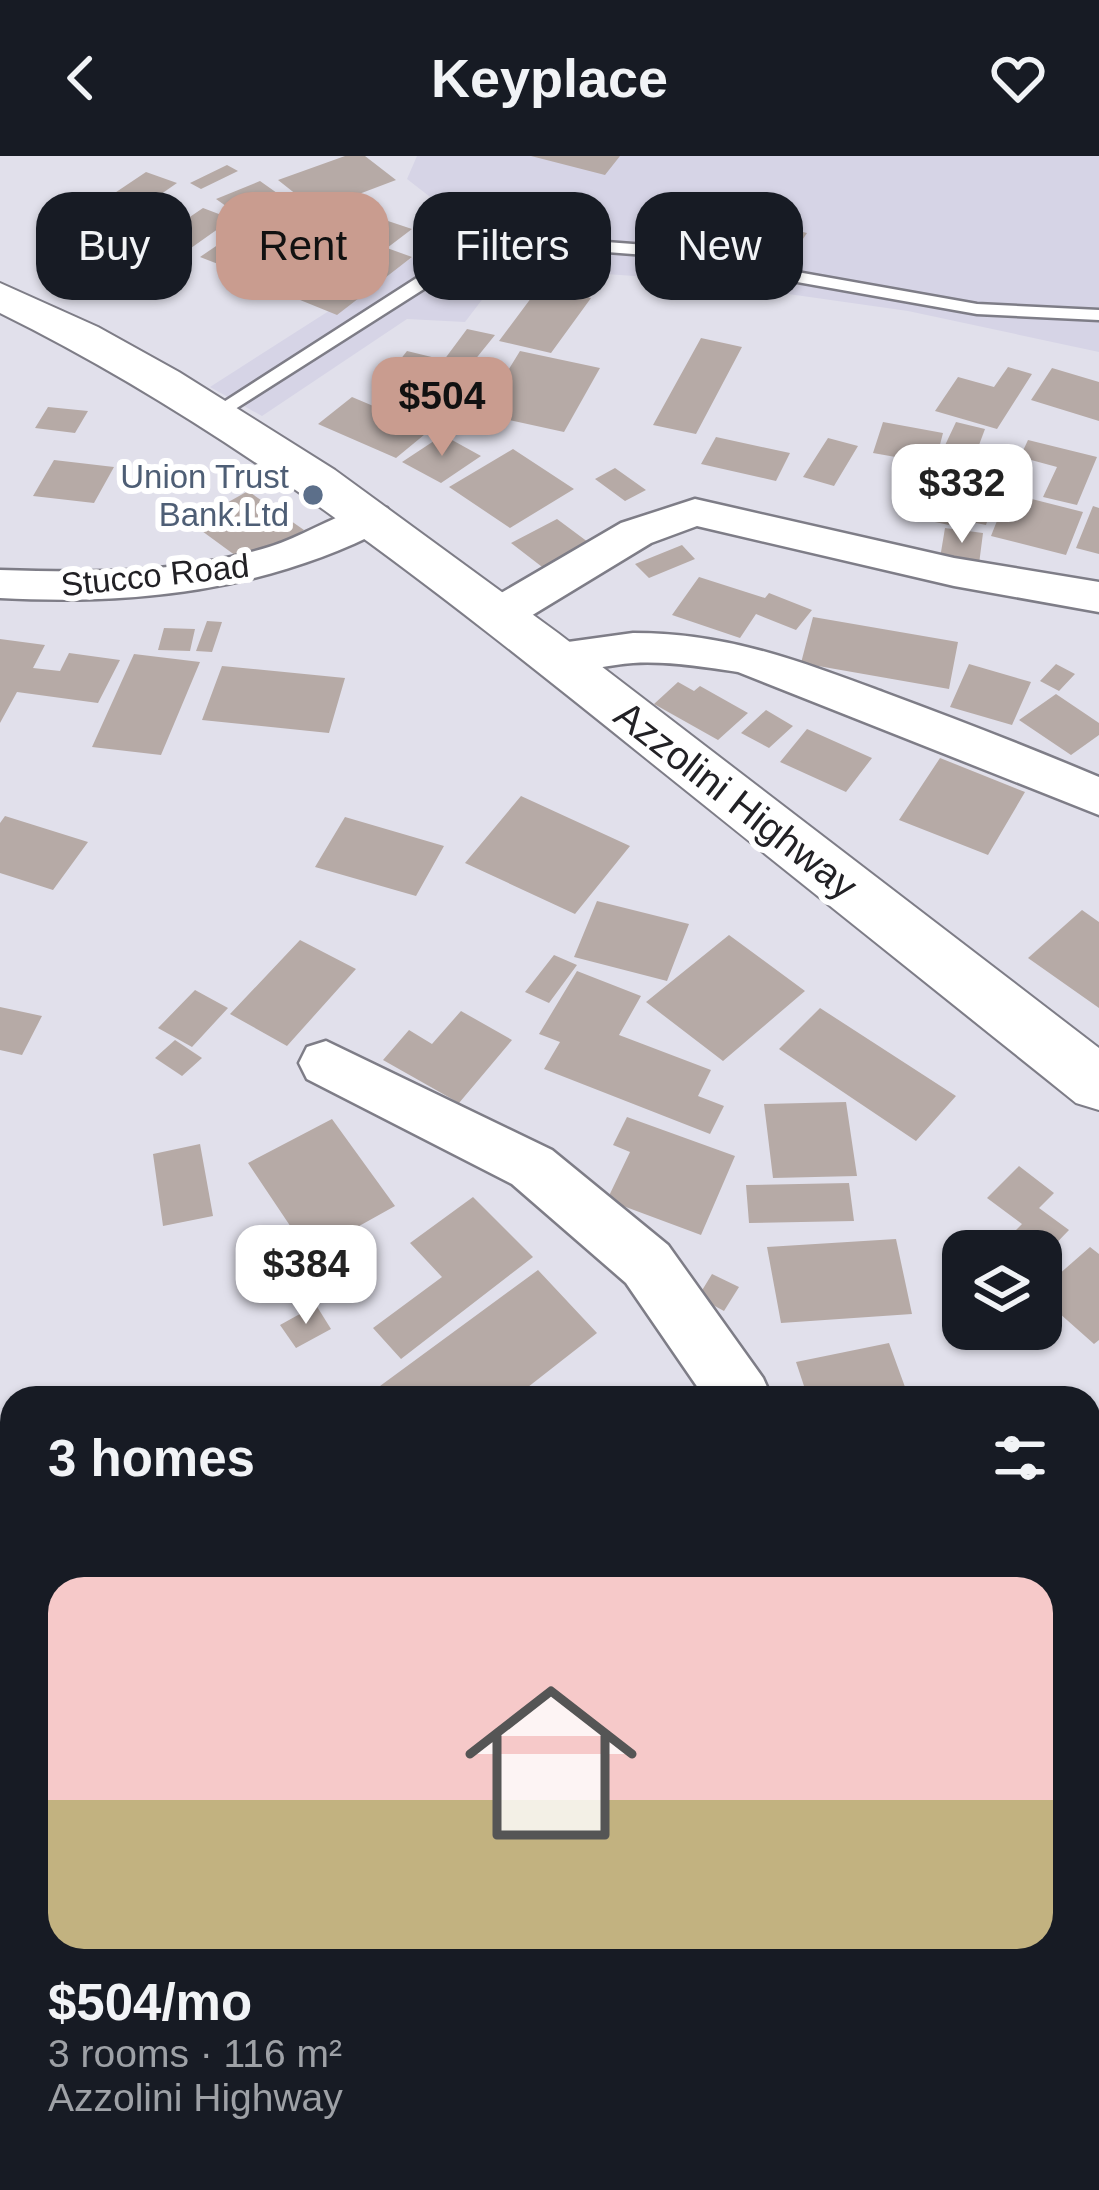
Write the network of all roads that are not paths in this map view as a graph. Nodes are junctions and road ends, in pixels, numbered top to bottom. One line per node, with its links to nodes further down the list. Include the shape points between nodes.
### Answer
1 (0, 296): 3 (main road, Azzolini Highway)
2 (1099, 315): 3 (lane, via 976,309 646,250 540,242 432,276)
3 (214, 413): 4 (main road, Azzolini Highway)
4 (371, 518): 5 (street, Stucco Road, via 293,557 224,572 58,588); 7 (main road, Azzolini Highway)
5 (0, 584)
6 (1099, 597): 7 (street, via 695,512 636,533)
7 (500, 614): 8 (main road, Azzolini Highway)
8 (555, 657): 9 (street, via 684,648 745,658); 11 (main road, Azzolini Highway)
9 (1099, 796)
10 (326, 1064): 12 (street, via 532,1167 647,1264)
11 (1099, 1084)
12 (733, 1386)

